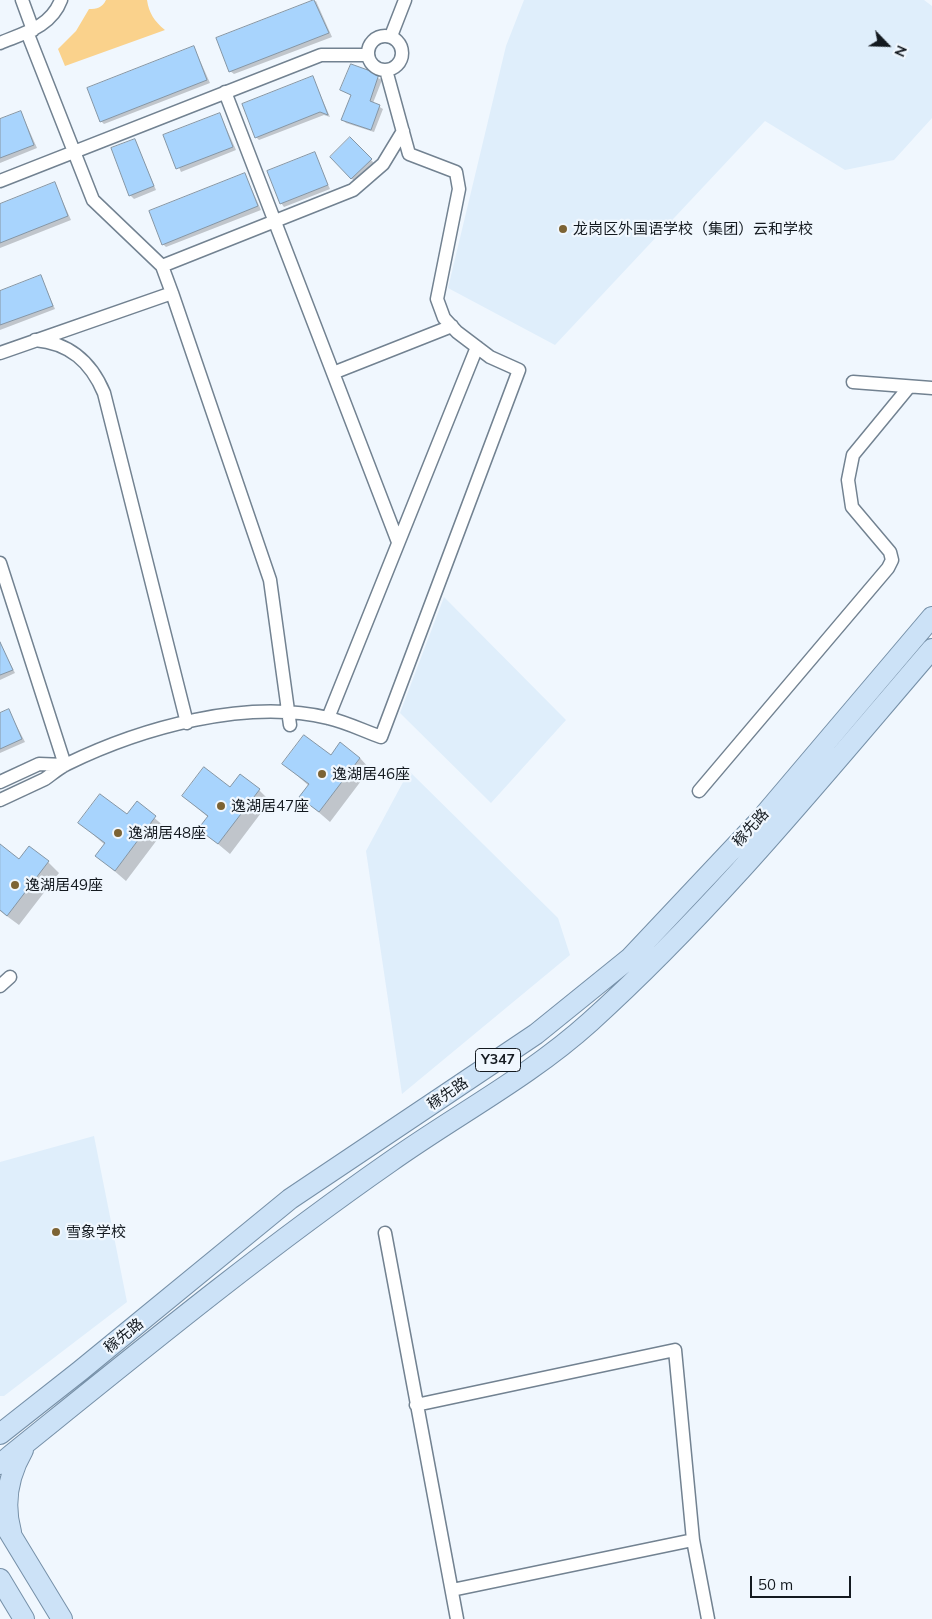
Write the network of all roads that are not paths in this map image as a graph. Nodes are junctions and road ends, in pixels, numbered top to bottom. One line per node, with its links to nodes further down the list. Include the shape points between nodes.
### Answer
1 (22, 0): 4 (street)
2 (61, 0): 4 (street, via 50,19)
3 (405, 0): 5 (street)
4 (30, 31): 6 (street); 11 (street)
5 (390, 36): 7 (street, via 374,40); 8 (street, via 400,44 402,54 397,65)
6 (0, 43)
7 (368, 55): 8 (street, via 374,66); 9 (street, via 321,55)
8 (386, 70): 10 (street)
9 (225, 92): 11 (street); 13 (street)
10 (403, 131): 13 (street, via 383,164 364,183); 16 (street, via 409,154 456,172 460,188 437,299 444,318)
11 (74, 151): 12 (street); 14 (street, via 93,200)
12 (0, 181)
13 (274, 222): 14 (street); 20 (street)
14 (162, 266): 15 (street)
15 (172, 293): 17 (street); 28 (street, via 270,580)
16 (452, 326): 18 (street); 20 (street)
17 (35, 340): 19 (street); 30 (street, via 50,342 78,355 94,372 104,393)
18 (477, 347): 24 (street); 29 (street, via 490,357 519,370 381,737)
19 (0, 352)
20 (333, 373): 24 (street)
21 (854, 382): 22 (street)
22 (910, 387): 23 (street); 34 (street, via 853,455 848,480 852,507 890,552 892,560 888,568)
23 (932, 388)
24 (398, 542): 29 (street)
25 (0, 563): 32 (street)
26 (932, 617): 40 (main road, 稼先路 / Y347, via 760,820 630,958 536,1034 290,1199)
27 (932, 649): 43 (main road, 稼先路 / Y347, via 755,855 588,1023 505,1088 391,1161 216,1290)
28 (288, 712): 29 (street); 30 (street, via 237,714); 31 (street)
29 (328, 718)
30 (187, 723): 32 (street, via 136,736)
31 (290, 725)
32 (65, 765): 33 (street, via 39,764); 35 (street)
33 (0, 782)
34 (699, 791)
35 (0, 800)
36 (10, 977): 37 (street)
37 (0, 986)
38 (386, 1234): 39 (street)
39 (416, 1404): 47 (street, via 675,1350); 49 (street)
40 (27, 1413): 41 (main road); 42 (main road, 稼先路 / Y347)
41 (0, 1420)
42 (0, 1434)
43 (31, 1439): 44 (main road, 稼先路 / Y347); 46 (main road, via 17,1460 8,1485 7,1511)
44 (0, 1464)
45 (0, 1517): 46 (main road)
46 (12, 1536): 51 (main road)
47 (693, 1540): 49 (street); 53 (street)
48 (0, 1579): 50 (main road)
49 (452, 1590): 52 (street)
50 (24, 1619)
51 (62, 1619)
52 (458, 1619)
53 (708, 1619)

